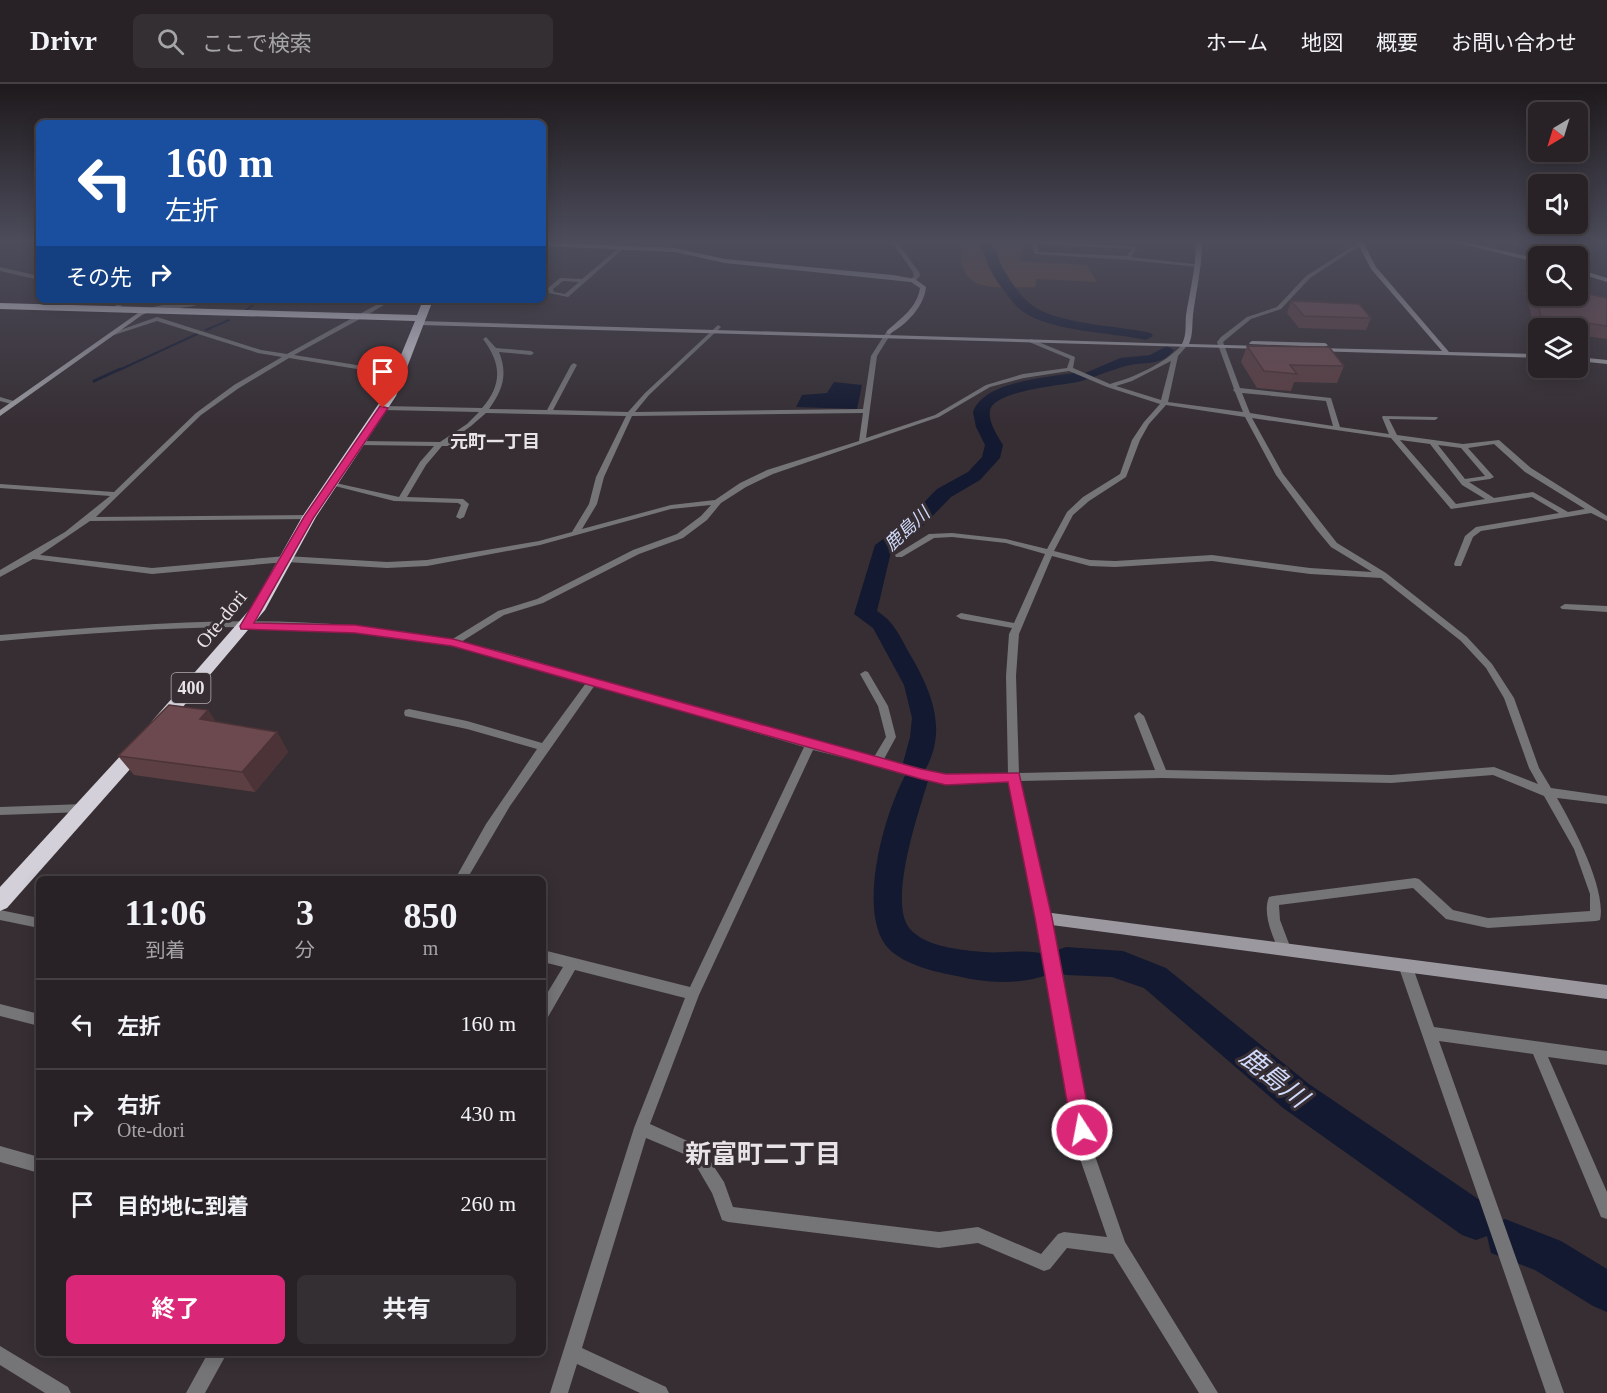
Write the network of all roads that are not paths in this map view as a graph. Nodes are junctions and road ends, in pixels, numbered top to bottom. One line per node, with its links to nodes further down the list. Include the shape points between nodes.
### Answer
1 (199, 303): 10 (street)
2 (384, 303): 12 (street)
3 (427, 303): 13 (highway, 400)
4 (919, 303): 16 (street)
5 (1192, 303): 19 (street)
6 (1284, 303): 20 (street, via 1249,318)
7 (1403, 303): 22 (street)
8 (114, 305): 9 (highway); 10 (highway)
9 (0, 308): 11 (highway)
10 (150, 310): 11 (street); 12 (highway)
11 (140, 314): 12 (highway); 15 (street)
12 (360, 319): 13 (highway); 25 (street)
13 (420, 321): 14 (street); 31 (highway, Ote-dori / 400)
14 (716, 329): 16 (street); 42 (street)
15 (112, 334): 25 (street, via 157,319); 35 (street)
16 (886, 334): 18 (street); 19 (street); 39 (street, via 874,356)
17 (486, 339): 21 (street)
18 (1031, 341): 19 (street); 30 (street, via 1073,358)
19 (1186, 344): 20 (street); 26 (street)
20 (1222, 345): 22 (street); 33 (street)
21 (496, 350): 23 (street); 38 (street, via 502,380)
22 (1445, 351): 24 (street)
23 (531, 352)
24 (1528, 354)
25 (285, 356): 31 (street); 56 (street, via 214,401)
26 (1175, 356): 32 (street, via 1130,380); 36 (street)
27 (1588, 358): 28 (street)
28 (1607, 360)
29 (574, 365): 40 (street)
30 (1070, 369): 32 (street); 47 (street, via 988,386 937,416)
31 (400, 374): 37 (highway, Ote-dori / 400)
32 (1109, 386): 36 (street)
33 (1236, 390): 43 (street); 45 (street, via 1329,399)
34 (0, 399): 35 (street)
35 (15, 403): 41 (street)
36 (1164, 403): 43 (street); 67 (street, via 1136,440 1123,475 1071,514)
37 (383, 408): 38 (street); 49 (highway, Ote-dori / 400)
38 (485, 410): 40 (street); 50 (street)
39 (866, 411): 42 (street); 47 (street)
40 (549, 412): 42 (street)
41 (0, 414)
42 (630, 414): 66 (street, via 600,477 593,504)
43 (1246, 415): 45 (street); 73 (street, via 1280,475 1334,545)
44 (1435, 418): 46 (street, via 1385,417)
45 (1337, 428): 46 (street)
46 (1394, 437): 48 (street); 58 (street, via 1454,507)
47 (862, 442): 59 (street, via 770,472)
48 (1432, 442): 52 (street); 53 (street)
49 (360, 443): 50 (street); 54 (highway, Ote-dori / 400)
50 (440, 444): 51 (street); 57 (street)
51 (468, 444)
52 (1463, 446): 53 (street, via 1490,477); 60 (street, via 1496,442 1528,470)
53 (1464, 482): 58 (street)
54 (332, 484): 57 (street); 62 (highway, Ote-dori / 400)
55 (0, 486): 56 (street)
56 (115, 494): 64 (street)
57 (401, 500): 63 (street, via 460,501 465,504)
58 (1493, 501): 61 (street, via 1533,494)
59 (717, 502): 66 (street, via 671,507); 81 (street, via 680,536 636,552 540,601 501,613)
60 (1593, 510): 61 (street); 65 (street)
61 (1566, 514): 71 (street, via 1479,528 1469,536)
62 (309, 517): 64 (street); 70 (highway, Ote-dori / 400)
63 (460, 517)
64 (88, 519): 69 (street)
65 (1607, 519)
66 (575, 534): 70 (street, via 427,563 387,565)
67 (1050, 551): 68 (street, via 952,535 932,536); 73 (street, via 1090,563 1212,558); 79 (street)
68 (899, 555)
69 (30, 556): 70 (street, via 152,571); 72 (street)
70 (286, 559): 78 (highway, Ote-dori / 400)
71 (1458, 564)
72 (0, 574)
73 (1383, 576): 91 (street, via 1464,639 1489,666 1509,698)
74 (1565, 607): 75 (street)
75 (1603, 609): 77 (street)
76 (961, 616): 79 (street)
77 (1607, 618)
78 (246, 626): 80 (street, via 185,625); 81 (street, via 355,629); 93 (highway, Ote-dori / 400)
79 (1017, 626): 90 (street, via 1011,676)
80 (0, 638)
81 (453, 643): 83 (street)
82 (866, 674): 88 (street, via 883,706 891,737)
83 (592, 682): 86 (street); 87 (street)
84 (409, 713): 87 (street)
85 (1139, 716): 89 (street)
86 (810, 745): 88 (street); 105 (street)
87 (544, 747): 95 (street)
88 (877, 762): 90 (street, via 946,779)
89 (1162, 774): 90 (street); 91 (street, via 1391,779 1494,771)
90 (1014, 777): 98 (street)
91 (1546, 792): 92 (street); 100 (street, via 1580,848 1596,894 1596,916 1488,923 1450,915 1415,884 1273,901 1274,920)
92 (1607, 800)
93 (84, 808): 94 (street); 96 (highway, Ote-dori / 400)
94 (0, 811)
95 (463, 876)
96 (0, 902)
97 (0, 915): 99 (street)
98 (1044, 918): 100 (street); 116 (street, via 1086,1154)
99 (36, 922)
100 (1285, 949): 103 (street)
101 (546, 957): 102 (street)
102 (572, 963): 105 (street); 106 (street)
103 (1406, 965): 104 (street); 109 (street)
104 (1607, 992)
105 (693, 994): 112 (street)
106 (546, 1008)
107 (0, 1010): 108 (street)
108 (36, 1019)
109 (1429, 1033): 110 (street); 125 (street)
110 (1538, 1049): 111 (street); 115 (street)
111 (1607, 1058)
112 (641, 1128): 116 (street, via 696,1152 718,1188 728,1214 939,1240 978,1235 1044,1263 1064,1240); 117 (street)
113 (0, 1154): 114 (street)
114 (36, 1164)
115 (1607, 1211)
116 (1118, 1246): 124 (street)
117 (573, 1353): 122 (street); 123 (street)
118 (0, 1355): 120 (street)
119 (216, 1356): 121 (street)
120 (62, 1393)
121 (195, 1393)
122 (559, 1393)
123 (660, 1393)
124 (1209, 1393)
125 (1555, 1393)

